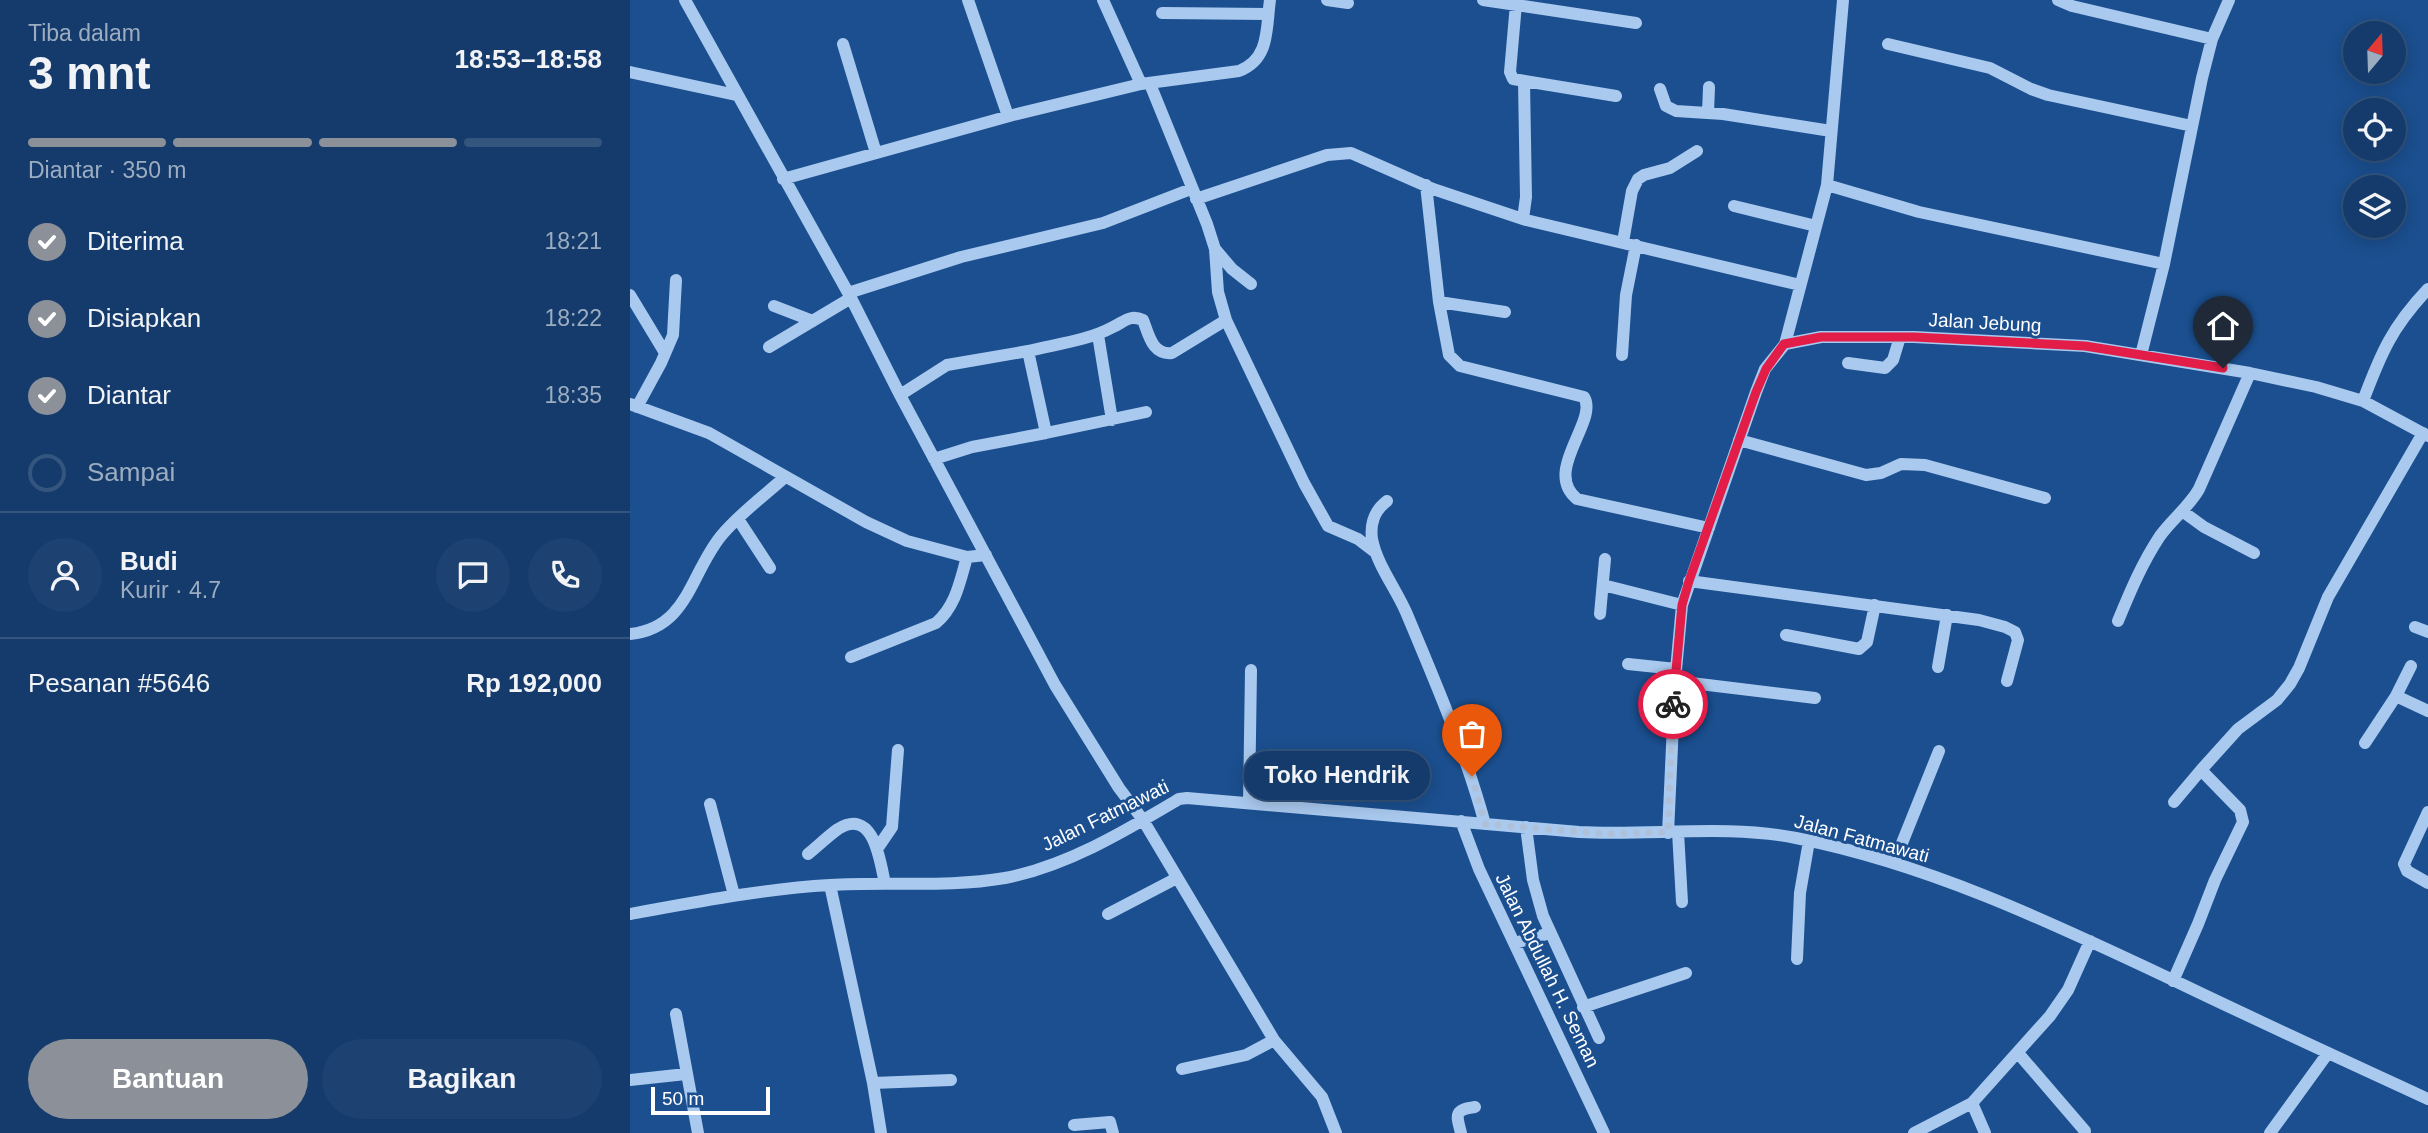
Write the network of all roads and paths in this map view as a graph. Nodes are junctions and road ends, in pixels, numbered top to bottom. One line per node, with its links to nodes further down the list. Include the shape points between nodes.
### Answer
1 (685, 0): 23 (street)
2 (968, 0): 26 (street)
3 (1103, 0): 20 (street)
4 (1270, 0): 13 (street)
5 (1327, 0): 10 (street)
6 (1483, 0): 11 (street)
7 (1843, 0): 28 (street)
8 (2058, 0): 15 (street)
9 (2229, 0): 15 (street)
10 (1348, 3)
11 (1516, 4): 14 (street); 19 (street, via 1510,72 1513,79)
12 (1162, 13): 13 (street)
13 (1268, 14): 20 (street, via 1264,47 1251,66)
14 (1636, 23)
15 (2212, 39): 27 (street)
16 (843, 44): 30 (street)
17 (1888, 44): 27 (street, via 1990,68 2048,95)
18 (630, 72): 23 (street)
19 (1524, 82): 24 (street); 36 (street)
20 (1145, 84): 26 (street); 34 (street)
21 (1709, 87): 25 (street)
22 (1660, 89): 25 (street, via 1670,109)
23 (736, 95): 31 (street)
24 (1616, 96)
25 (1708, 113): 28 (street)
26 (1008, 116): 30 (street)
27 (2192, 126): 40 (street)
28 (1831, 131): 32 (street)
29 (1697, 151): 38 (street, via 1638,180 1632,191)
30 (876, 153): 31 (street)
31 (783, 179): 46 (street)
32 (1826, 185): 37 (street); 40 (street, via 1919,212)
33 (1426, 186): 34 (street, via 1363,157 1340,152); 36 (street); 47 (street)
34 (1194, 194): 39 (street); 46 (street, via 1103,223 961,257)
35 (1734, 206): 37 (street)
36 (1523, 219): 38 (street)
37 (1816, 226): 43 (street)
38 (1630, 244): 43 (street); 58 (street)
39 (1214, 249): 42 (street); 50 (street)
40 (2164, 264): 59 (street)
41 (676, 280): 57 (street, via 673,335)
42 (1251, 284)
43 (1800, 285): 54 (street)
44 (2428, 289): 63 (street, via 2384,345)
45 (630, 295): 57 (street)
46 (849, 295): 51 (street); 62 (street)
47 (1440, 302): 49 (street); 76 (street, via 1448,355 1460,366 1586,400 1567,463 1565,477 1572,495 1584,502)
48 (774, 306): 51 (street)
49 (1505, 312)
50 (1226, 320): 52 (street, via 1167,354 1155,349 1140,318 1130,318); 77 (street, via 1328,526 1359,539)
51 (813, 321): 55 (street)
52 (1098, 335): 56 (street); 66 (street)
53 (1900, 337): 54 (street, Jalan Jebung, via 1821,337); 59 (street, Jalan Jebung, via 2085,346); 60 (street, via 1893,360 1885,368)
54 (1784, 344): 69 (street, via 1766,369)
55 (769, 347)
56 (1028, 351): 62 (street, via 947,365); 67 (street)
57 (665, 353): 64 (street)
58 (1622, 355)
59 (2141, 355): 61 (street, Jalan Jebung)
60 (1848, 362)
61 (2250, 373): 63 (street, Jalan Jebung); 74 (street, via 2199,489)
62 (900, 395): 70 (street)
63 (2363, 401): 68 (street, Jalan Jebung)
64 (633, 405): 71 (street, via 709,433)
65 (1146, 412): 66 (street)
66 (1112, 420): 67 (street)
67 (1046, 433): 70 (street)
68 (2426, 434): 107 (street, via 2328,597 2290,684 2277,700 2238,729)
69 (1739, 440): 72 (street, via 1866,475 1901,464 1925,465); 76 (street)
70 (934, 459): 79 (street)
71 (785, 477): 75 (street); 80 (street, via 908,541)
72 (2045, 498)
73 (1387, 502): 77 (street, via 1371,527)
74 (2182, 511): 78 (street); 89 (street, via 2140,569)
75 (738, 519): 82 (street); 92 (street, via 712,548 678,611 656,628)
76 (1709, 528): 83 (street)
77 (1375, 552): 114 (street, via 1438,688)
78 (2254, 553)
79 (986, 555): 80 (street); 112 (street, via 1055,685)
80 (967, 557): 94 (street, via 947,614 936,623)
81 (1605, 559): 84 (street)
82 (770, 568)
83 (1689, 581): 85 (street); 86 (street)
84 (1603, 585): 85 (street); 87 (street)
85 (1682, 605): 99 (street)
86 (1875, 605): 88 (street); 93 (street, via 1867,642 1860,649)
87 (1600, 614)
88 (1947, 615): 97 (street); 100 (street, via 2015,632 2018,640)
89 (2118, 621)
90 (2415, 627): 91 (street)
91 (2428, 632)
92 (630, 634)
93 (1786, 635)
94 (851, 657)
95 (1628, 664): 99 (street)
96 (2411, 666): 101 (street)
97 (1938, 667)
98 (1251, 670): 109 (street)
99 (1675, 675): 102 (street); 116 (street)
100 (2007, 681)
101 (2396, 696): 103 (street); 104 (street)
102 (1815, 698)
103 (2428, 712)
104 (2365, 743)
105 (898, 750): 118 (street, via 892,827)
106 (1938, 751): 120 (street)
107 (2201, 770): 108 (street); 134 (street, via 2240,810 2243,822)
108 (2174, 802)
109 (1249, 803): 112 (street, Jalan Fatmawati, via 1179,799); 113 (street, Jalan Fatmawati)
110 (710, 804): 125 (street)
111 (2428, 812): 122 (street, via 2404,867)
112 (1143, 820): 121 (street); 123 (street, Jalan Fatmawati, via 1076,854 1006,877 967,883)
113 (1461, 821): 114 (street, Jalan Fatmawati); 131 (street, Jalan Abdullah H. Seman)
114 (1485, 824): 115 (street, Jalan Fatmawati)
115 (1526, 827): 116 (street, Jalan Fatmawati, via 1622,834); 129 (street, via 1533,880)
116 (1673, 832): 117 (street, Jalan Fatmawati, via 1766,834); 126 (street)
117 (1809, 841): 120 (street, Jalan Fatmawati); 132 (street, via 1800,893)
118 (877, 849): 119 (street, via 868,829 855,824 839,829); 123 (street)
119 (808, 854)
120 (1894, 863): 130 (street, Jalan Fatmawati)
121 (1177, 878): 128 (street); 138 (street)
122 (2428, 883)
123 (885, 884): 124 (street, Jalan Fatmawati)
124 (830, 885): 125 (street, Jalan Fatmawati); 145 (street)
125 (734, 895): 127 (street, Jalan Fatmawati)
126 (1682, 902)
127 (630, 914)
128 (1108, 914)
129 (1550, 933): 131 (street); 135 (street)
130 (2090, 941): 134 (street, Jalan Fatmawati); 139 (street, via 2068,990)
131 (1515, 943): 156 (street, Jalan Abdullah H. Seman)
132 (1797, 960)
133 (1686, 973): 135 (street)
134 (2173, 981): 140 (street, Jalan Fatmawati)
135 (1583, 1007): 137 (street)
136 (676, 1014): 142 (street)
137 (1599, 1038)
138 (1274, 1041): 141 (street, via 1246,1055); 154 (street, via 1322,1097)
139 (2018, 1053): 147 (street); 150 (street)
140 (2328, 1053): 146 (street, Jalan Fatmawati); 159 (street)
141 (1182, 1069)
142 (686, 1074): 143 (street); 151 (street)
143 (630, 1080)
144 (951, 1080): 145 (street)
145 (873, 1083): 152 (street)
146 (2428, 1099)
147 (1972, 1104): 157 (street); 158 (street)
148 (1475, 1107): 155 (street, via 1458,1112)
149 (1074, 1125): 153 (street, via 1107,1122)
150 (2085, 1131)
151 (698, 1133)
152 (881, 1133)
153 (1113, 1133)
154 (1336, 1133)
155 (1461, 1133)
156 (1604, 1133)
157 (1914, 1133)
158 (1985, 1133)
159 (2270, 1133)

